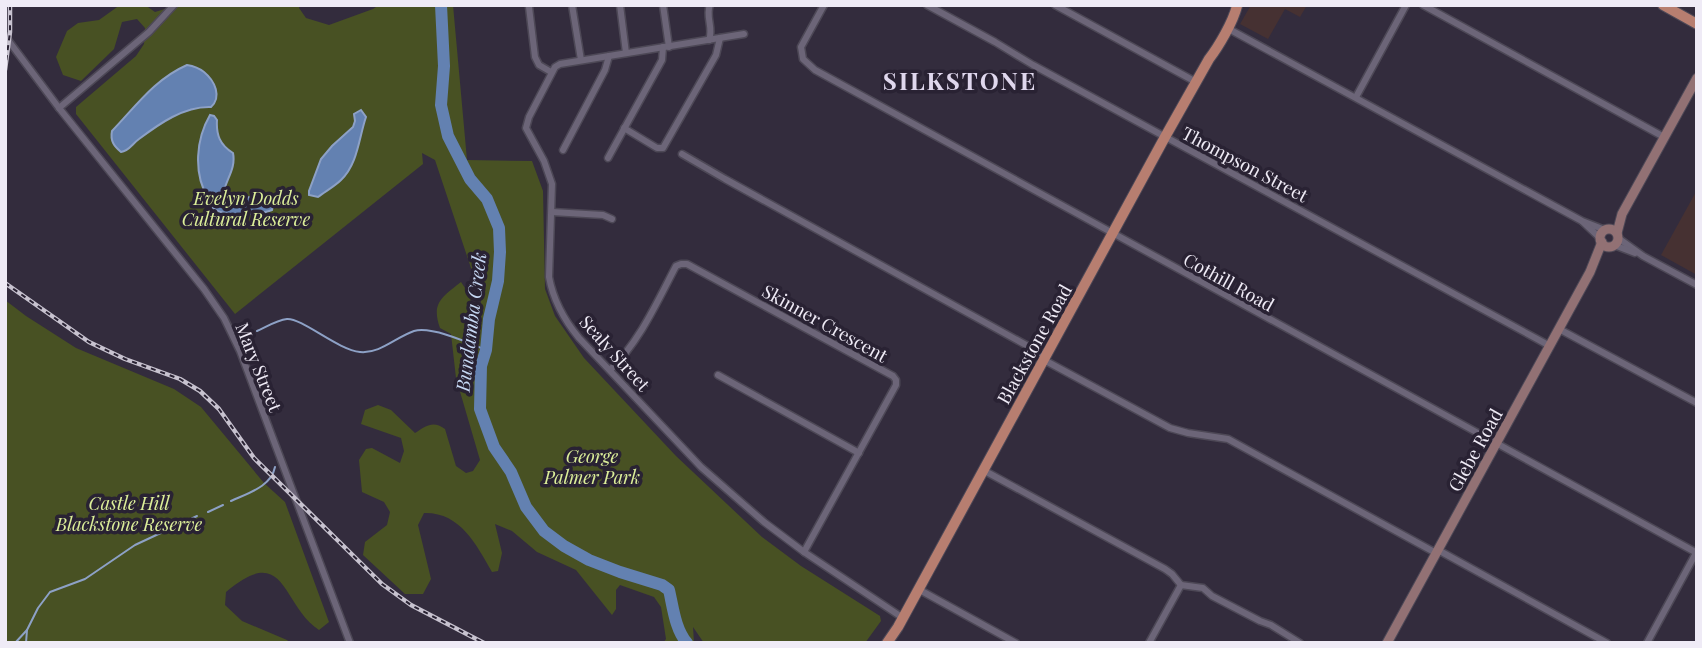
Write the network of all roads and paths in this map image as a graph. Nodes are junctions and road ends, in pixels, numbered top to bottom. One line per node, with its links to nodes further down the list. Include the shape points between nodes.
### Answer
1 (174, 5): 29 (street)
2 (572, 5): 24 (street)
3 (620, 5): 21 (street)
4 (663, 5): 20 (street)
5 (710, 5): 19 (street)
6 (824, 5): 38 (street, Cothill Road, via 801,47 803,60)
7 (927, 5): 31 (street, Thompson Street)
8 (1055, 5): 27 (street)
9 (1406, 5): 28 (street)
10 (1423, 5): 32 (street)
11 (1663, 5): 14 (main road)
12 (1237, 6): 15 (main road, Blackstone Road); 23 (main road, Blackstone Road)
13 (529, 7): 25 (street, via 534,57)
14 (1697, 24)
15 (1227, 28): 23 (main road, Blackstone Road); 28 (street)
16 (744, 34): 18 (street)
17 (5, 36): 29 (street, Mary Street)
18 (720, 38): 19 (street); 30 (street, via 716,55 663,148)
19 (709, 40): 20 (street)
20 (666, 47): 21 (street); 30 (street)
21 (626, 53): 22 (street)
22 (609, 56): 24 (street); 33 (street)
23 (1209, 59): 27 (main road, Blackstone Road)
24 (581, 60): 25 (street, via 560,64)
25 (551, 72): 36 (street, Sealy Street, via 526,128 552,184)
26 (1697, 78): 32 (street, Glebe Road)
27 (1196, 82): 31 (main road, Blackstone Road)
28 (1356, 97): 39 (street)
29 (59, 108): 56 (street, Mary Street, via 204,289 233,333)
30 (624, 128): 35 (street)
31 (1166, 137): 38 (main road, Blackstone Road); 42 (street, Thompson Street)
32 (1664, 137): 39 (street, Glebe Road)
33 (563, 150)
34 (682, 154): 43 (street)
35 (608, 158)
36 (552, 212): 37 (street); 44 (street, Sealy Street, via 552,289 571,328)
37 (612, 219)
38 (1112, 234): 43 (main road, Blackstone Road); 47 (street, Cothill Road)
39 (1609, 238): 40 (street); 41 (street, Glebe Road)
40 (1697, 285)
41 (1559, 328): 42 (street, Glebe Road); 46 (street)
42 (1550, 346): 47 (street, Glebe Road)
43 (1045, 358): 49 (main road, Blackstone Road); 51 (street, via 1170,428 1228,439)
44 (610, 370): 48 (street, Skinner Crescent, via 636,341 676,266 687,264 896,380); 50 (street, Sealy Street, via 701,467)
45 (718, 375): 48 (street)
46 (1697, 403)
47 (1496, 444): 51 (street, Glebe Road); 52 (street, Cothill Road)
48 (859, 453): 50 (street, Skinner Crescent)
49 (983, 470): 53 (street, via 1165,569); 54 (main road, Blackstone Road)
50 (804, 552): 55 (street, Sealy Street)
51 (1437, 552): 61 (street, Glebe Road); 62 (street)
52 (1697, 553): 63 (street)
53 (1181, 585): 59 (street); 60 (street, via 1200,587)
54 (918, 589): 55 (main road, Blackstone Road); 58 (street)
55 (903, 618): 57 (main road, Blackstone Road)
56 (350, 643)
57 (887, 643)
58 (1016, 643)
59 (1149, 643)
60 (1300, 643)
61 (1387, 643)
62 (1607, 643)
63 (1647, 643)

